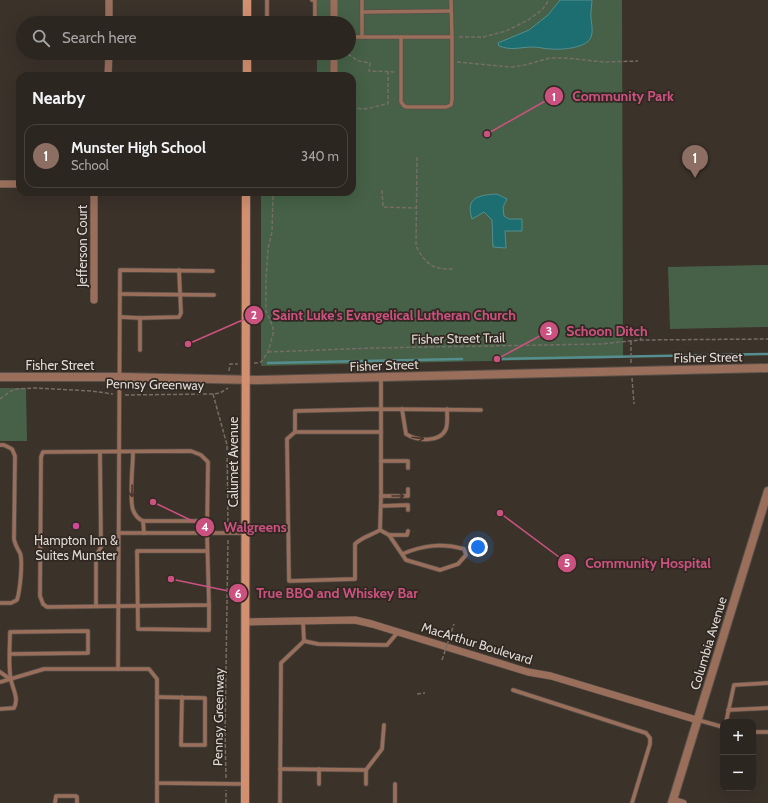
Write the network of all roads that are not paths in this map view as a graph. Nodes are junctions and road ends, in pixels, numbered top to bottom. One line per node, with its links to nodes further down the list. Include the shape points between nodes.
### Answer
1 (109, 0): 10 (street)
2 (247, 0): 11 (main road)
3 (267, 0): 12 (lane)
4 (312, 0): 13 (lane, via 315,0)
5 (334, 0): 14 (street)
6 (362, 0): 9 (lane)
7 (451, 0): 8 (lane)
8 (451, 11): 9 (lane); 18 (lane)
9 (362, 12): 16 (lane)
10 (109, 16)
11 (247, 16)
12 (267, 16)
13 (315, 16)
14 (334, 16)
15 (356, 37): 16 (lane)
16 (362, 37): 17 (lane)
17 (401, 37): 18 (lane); 18 (lane, via 401,102 407,107 446,107 451,105 452,100)
18 (452, 37)
19 (108, 60): 22 (street)
20 (247, 60): 23 (main road)
21 (334, 60): 24 (street)
22 (108, 72)
23 (247, 72)
24 (334, 72)
25 (0, 184): 26 (street)
26 (16, 184)
27 (94, 196): 34 (street, Jefferson Court)
28 (246, 196): 42 (main road, Calumet Avenue)
29 (180, 270): 30 (lane); 31 (lane, via 120,270); 32 (lane)
30 (213, 271)
31 (120, 294): 32 (lane); 35 (lane)
32 (180, 295): 33 (lane); 36 (lane, via 179,317)
33 (214, 295)
34 (94, 300)
35 (120, 317): 36 (lane); 40 (lane)
36 (140, 318): 37 (lane)
37 (140, 350)
38 (768, 368): 41 (street, Fisher Street)
39 (0, 377): 40 (street, Fisher Street)
40 (119, 377): 42 (street, Fisher Street); 51 (lane)
41 (381, 377): 42 (street, Fisher Street); 43 (lane)
42 (245, 380): 67 (main road, Calumet Avenue)
43 (381, 409): 44 (lane); 47 (lane, via 295,411); 48 (lane)
44 (402, 409): 45 (lane); 45 (lane, one-way to 45, via 406,434 420,440 436,438 443,434 447,427)
45 (447, 410): 46 (lane)
46 (481, 410)
47 (295, 432): 48 (lane); 62 (lane, via 287,439 289,581 355,580 355,544)
48 (381, 432): 53 (lane)
49 (0, 445): 71 (lane, via 12,449 15,456 14,538 21,562 20,592 17,600)
50 (100, 452): 51 (lane); 75 (lane, via 101,547 96,556); 75 (lane, via 43,452 41,457 40,596 47,607)
51 (119, 452): 52 (lane); 64 (lane)
52 (133, 452): 60 (lane, one-way to 60, via 133,510 138,519); 61 (lane, via 191,451 201,455 208,462)
53 (381, 461): 54 (lane, via 408,462); 57 (lane)
54 (408, 468)
55 (408, 489): 57 (lane, one-way to 55, via 408,496)
56 (768, 494): 93 (street, Columbia Avenue)
57 (381, 496): 58 (lane)
58 (381, 506): 59 (lane, via 408,505); 62 (lane)
59 (408, 510)
60 (143, 521): 61 (lane); 65 (lane)
61 (207, 521): 66 (lane)
62 (380, 530): 68 (lane)
63 (408, 531): 68 (lane, via 407,535)
64 (119, 532): 65 (lane); 72 (lane)
65 (144, 532): 66 (lane)
66 (207, 532): 67 (lane); 69 (lane)
67 (246, 532): 77 (main road, Calumet Avenue)
68 (389, 535): 70 (lane)
69 (207, 551): 73 (lane, via 137,551); 74 (lane)
70 (402, 554): 70 (lane, via 406,560 440,570 458,564 466,555 464,549 450,545 427,545)
71 (0, 603)
72 (118, 605): 73 (lane); 75 (lane); 81 (lane)
73 (137, 605): 74 (lane); 74 (lane, via 138,629 209,630)
74 (209, 605)
75 (96, 606)
76 (303, 621): 77 (street, MacArthur Boulevard); 78 (street, MacArthur Boulevard, via 355,620); 79 (lane)
77 (245, 622): 102 (main road, Calumet Avenue)
78 (398, 632): 79 (lane, via 387,645 318,644); 93 (street, MacArthur Boulevard)
79 (304, 641): 98 (lane, via 281,663)
80 (10, 654): 80 (lane, via 10,632 88,631 88,653); 83 (lane)
81 (118, 669): 83 (lane, via 44,669); 87 (lane, via 149,669 157,679)
82 (0, 672): 83 (lane)
83 (10, 679): 84 (lane); 90 (lane, via 16,704 11,709)
84 (0, 682)
85 (768, 683): 91 (lane, via 734,685)
86 (513, 690): 113 (lane, via 646,733 650,738 650,744)
87 (157, 697): 88 (lane); 101 (lane)
88 (182, 697): 88 (lane, via 205,698 205,745 181,744)
89 (768, 708): 91 (lane)
90 (0, 709)
91 (728, 710): 92 (lane)
92 (726, 719)
93 (697, 720): 95 (lane); 106 (street, Columbia Avenue)
94 (384, 725): 100 (lane, via 382,749)
95 (720, 726)
96 (756, 732): 97 (lane)
97 (768, 732)
98 (280, 769): 99 (lane); 111 (lane)
99 (319, 769): 100 (lane); 103 (lane)
100 (366, 770): 104 (lane)
101 (157, 782): 102 (lane); 109 (lane)
102 (245, 784): 110 (main road, Calumet Avenue)
103 (319, 784)
104 (366, 784)
105 (395, 784): 112 (lane)
106 (672, 801): 114 (street)
107 (55, 803): 108 (lane, via 56,796 76,796)
108 (78, 803)
109 (157, 803)
110 (245, 803)
111 (280, 803)
112 (395, 803)
113 (632, 803)
114 (683, 803)

